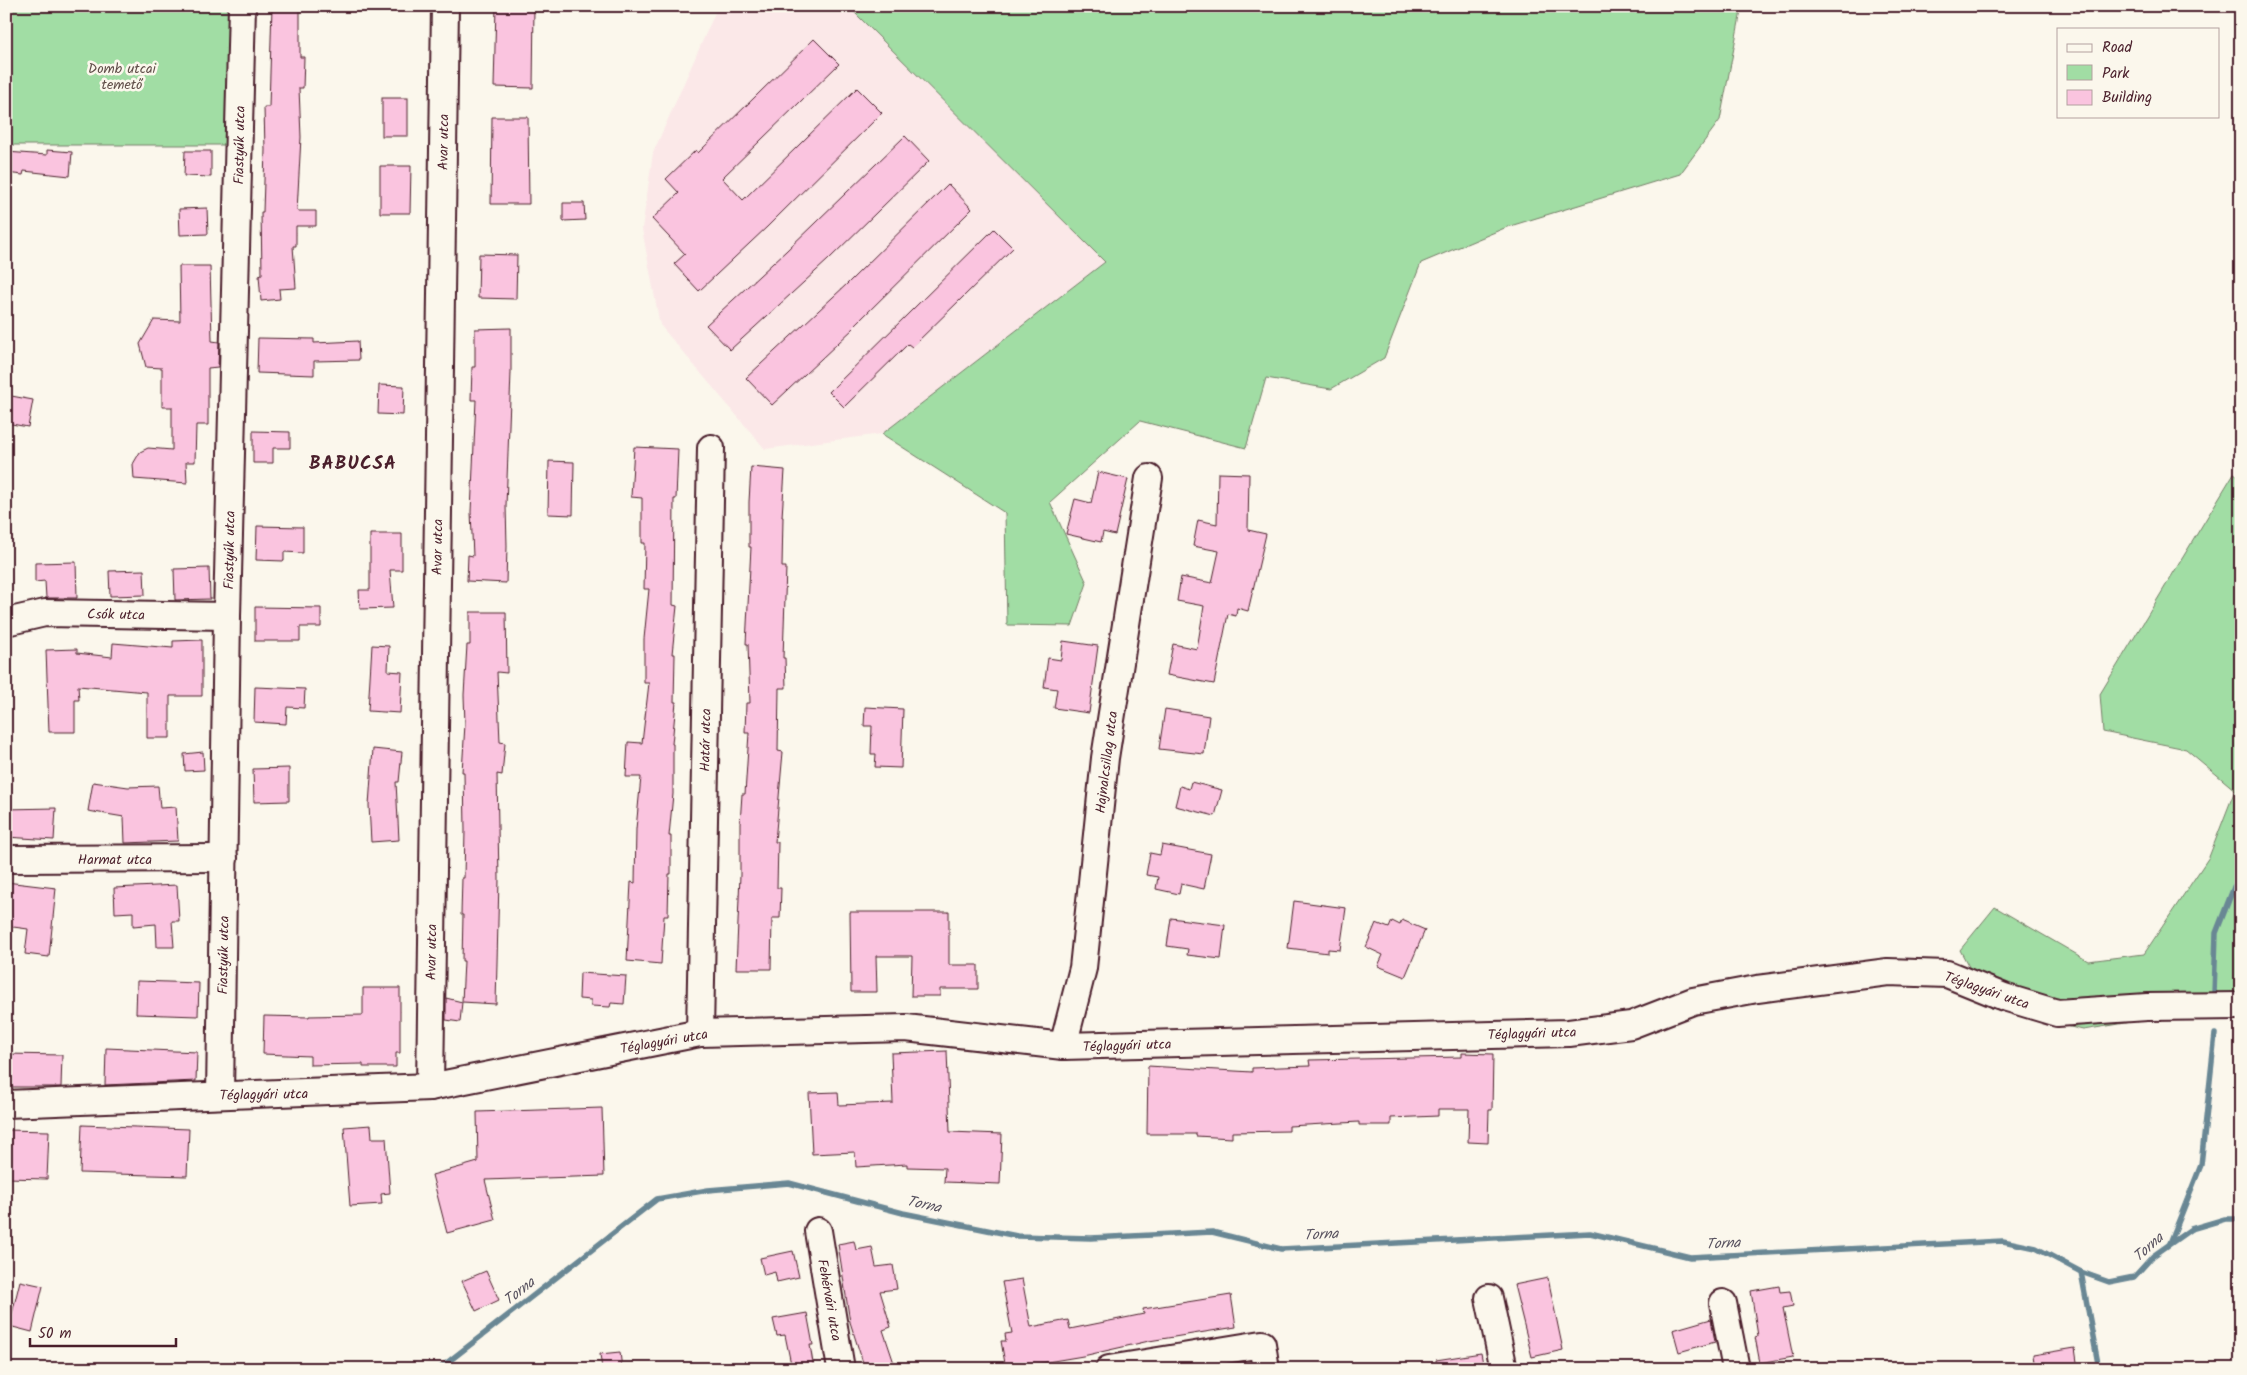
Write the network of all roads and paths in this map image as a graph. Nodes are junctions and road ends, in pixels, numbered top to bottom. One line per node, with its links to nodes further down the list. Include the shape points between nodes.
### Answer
1 (242, 6): 5 (street, Fiastyúk utca)
2 (445, 6): 12 (street, Avar utca)
3 (711, 448): 10 (street, Határ utca)
4 (1150, 478): 11 (street, Hajnalcsillag utca, via 1105,758 1083,968)
5 (227, 616): 6 (street, Csók utca, via 45,613); 7 (street, Fiastyúk utca)
6 (6, 622)
7 (224, 858): 8 (street, Harmat utca); 13 (street, Fiastyúk utca)
8 (6, 859)
9 (2241, 1006): 11 (street, Téglagyári utca, via 2147,1007 2057,1013 2004,997 1947,974 1888,972 1693,1001 1631,1025 1569,1033)
10 (700, 1033): 11 (street, Téglagyári utca, via 906,1028); 12 (street, Téglagyári utca)
11 (1063, 1046)
12 (430, 1087): 13 (street, Téglagyári utca)
13 (220, 1094): 14 (street, Téglagyári utca)
14 (6, 1104)
15 (818, 1231): 19 (street, Fehérvári utca)
16 (1489, 1298): 21 (street)
17 (1722, 1303): 22 (street)
18 (1264, 1356): 20 (street)
19 (841, 1369)
20 (1109, 1369)
21 (1504, 1369)
22 (1736, 1369)

